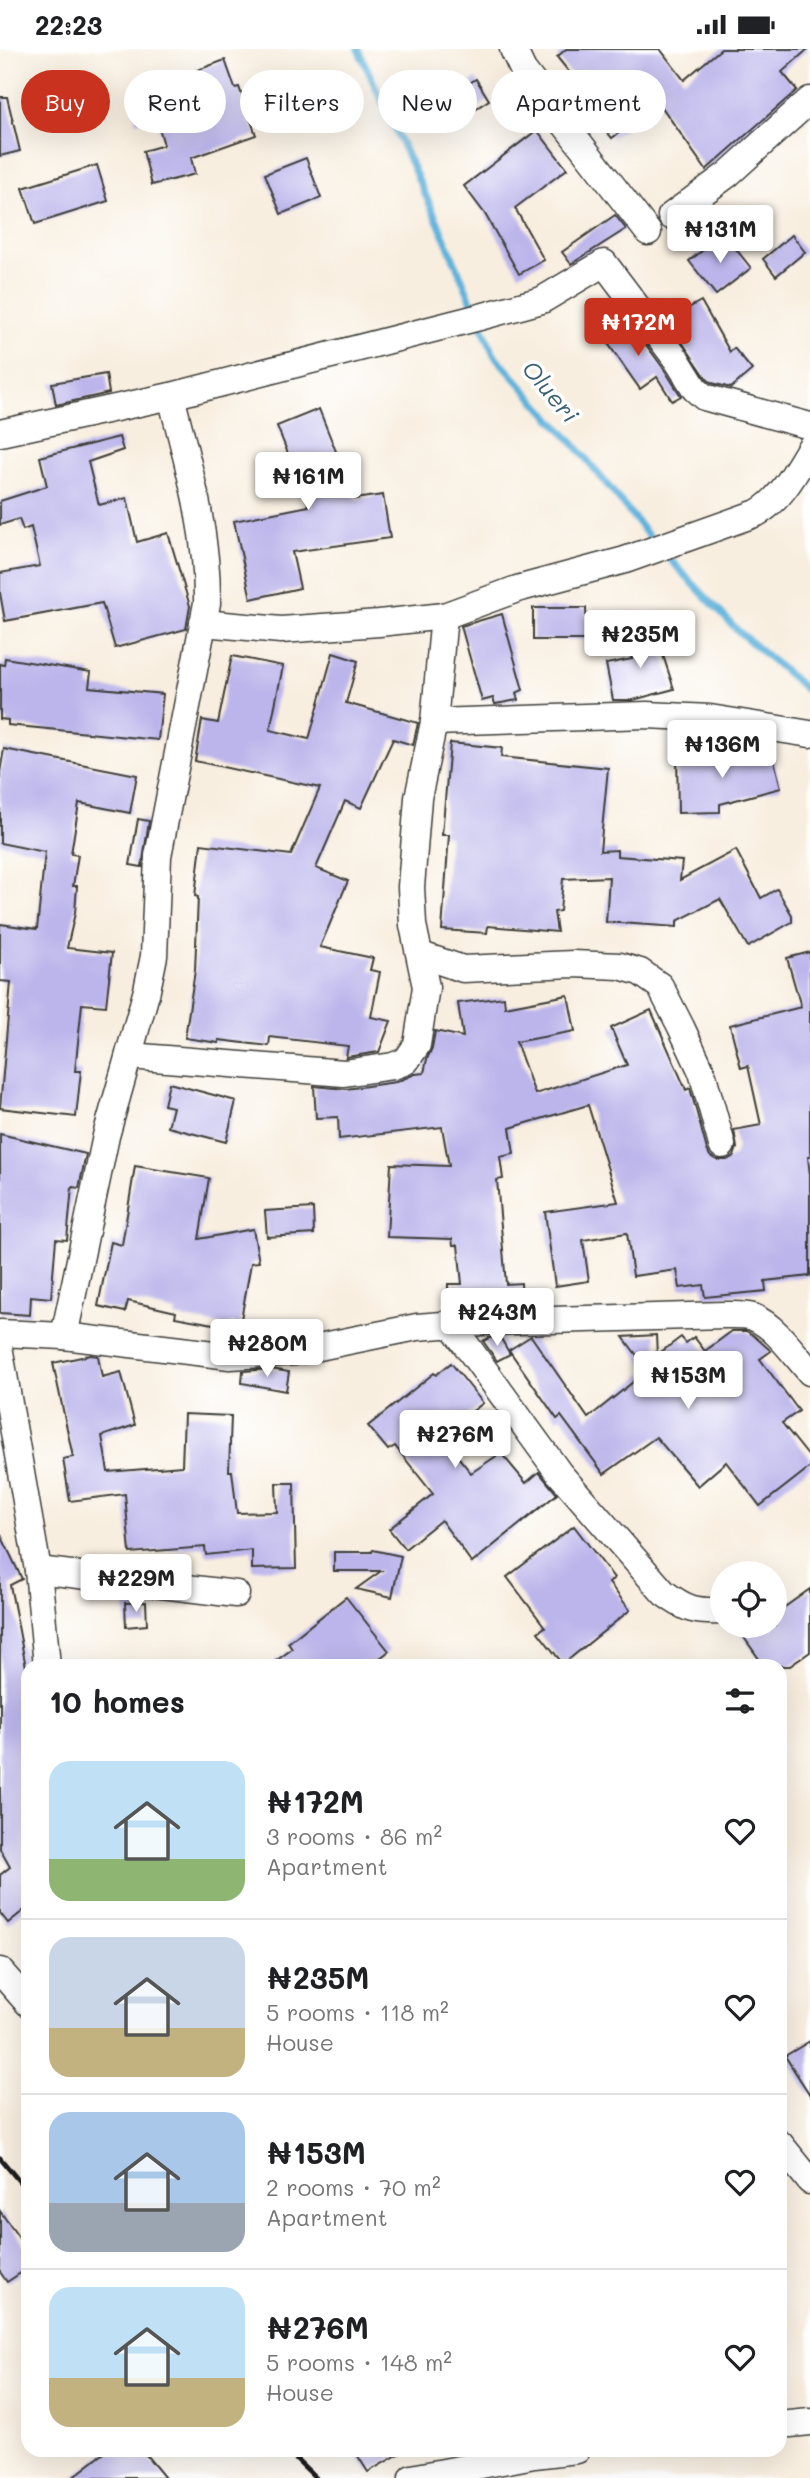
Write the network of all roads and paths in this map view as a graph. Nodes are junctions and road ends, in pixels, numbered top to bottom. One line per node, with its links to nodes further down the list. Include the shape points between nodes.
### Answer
1 (513, 49): 4 (street, via 523,70)
2 (810, 100): 3 (street, via 728,174)
3 (671, 216)
4 (648, 232)
5 (171, 397): 6 (street, via 542,300 604,263 704,397); 7 (street); 10 (street, via 194,488 207,569)
6 (810, 426)
7 (0, 433)
8 (810, 448): 9 (street, via 791,479 757,513)
9 (444, 616): 10 (street, via 281,630); 11 (street)
10 (203, 623): 16 (street, via 158,856 154,956)
11 (434, 722): 12 (street, via 647,715 710,718); 13 (street, via 418,798 411,887 413,925)
12 (810, 734)
13 (421, 955): 14 (street); 15 (street)
14 (463, 969): 15 (street); 17 (street, via 573,964 620,966 640,972 660,986 681,1027 702,1072)
15 (426, 987): 16 (street, via 416,1045 406,1061 393,1066 344,1073)
16 (129, 1056): 20 (street, via 106,1136)
17 (722, 1145)
18 (451, 1324): 20 (street, via 294,1352 230,1356); 22 (street, via 750,1316 769,1327); 25 (street, via 559,1473 664,1593 682,1606)
19 (0, 1333): 20 (street)
20 (64, 1336)
21 (0, 1352): 23 (street)
22 (810, 1371)
23 (38, 1570): 24 (street); 26 (street)
24 (236, 1594)
25 (710, 1612)
26 (46, 1659)
27 (0, 1971): 28 (street)
28 (21, 1995)
29 (787, 2153): 30 (street)
30 (810, 2181)
31 (810, 2422): 32 (street)
32 (787, 2424)
33 (523, 2457): 34 (street)
34 (412, 2478)

